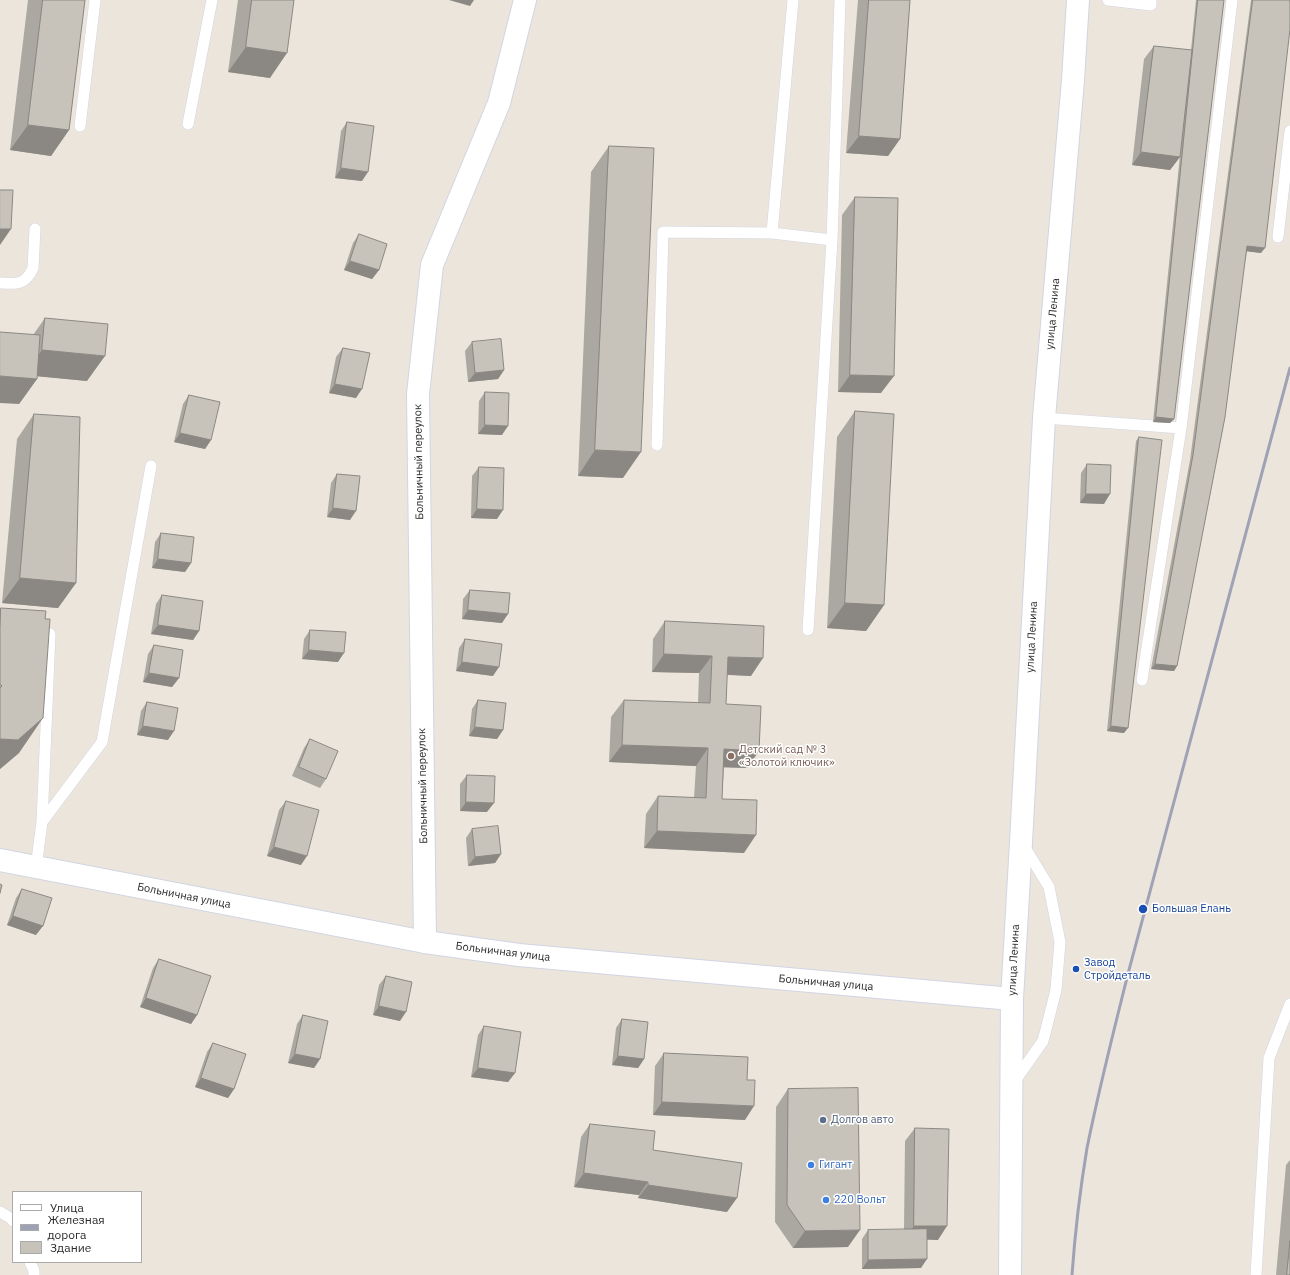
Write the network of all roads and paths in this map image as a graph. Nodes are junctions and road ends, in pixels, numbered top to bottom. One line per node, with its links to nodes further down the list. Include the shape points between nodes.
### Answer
1 (95, 0): 11 (lane)
2 (212, 0): 10 (lane)
3 (524, 0): 29 (street, Больничный переулок, via 499,103 432,265 419,386)
4 (793, 0): 14 (lane)
5 (840, 0): 16 (lane)
6 (1078, 0): 18 (street, улица Ленина)
7 (1108, 0): 8 (lane, via 1151,5)
8 (1151, 0)
9 (1232, 0): 19 (lane)
10 (188, 124)
11 (80, 126)
12 (1290, 131): 15 (lane)
13 (35, 229): 17 (lane, via 31,274 23,282)
14 (772, 233): 16 (lane); 20 (lane, via 663,232)
15 (1278, 237)
16 (832, 240): 23 (lane)
17 (0, 283)
18 (1044, 418): 19 (lane); 26 (street, улица Ленина)
19 (1181, 428): 24 (lane)
20 (657, 445)
21 (151, 466): 25 (lane, via 102,742)
22 (21, 630): 25 (lane, via 50,634)
23 (808, 630)
24 (1142, 680)
25 (42, 822): 28 (lane)
26 (1021, 842): 30 (street, улица Ленина); 32 (lane, via 1048,887 1060,942 1056,990 1043,1041)
27 (0, 860): 28 (street, Больничная улица)
28 (36, 868): 29 (street, Больничная улица)
29 (425, 942): 30 (street, Больничная улица, via 520,955)
30 (1012, 999): 32 (street, улица Ленина)
31 (1290, 1004): 38 (lane, via 1269,1058)
32 (1012, 1084): 37 (street, улица Ленина)
33 (0, 1212): 34 (lane)
34 (12, 1219)
35 (30, 1263): 36 (lane)
36 (34, 1275)
37 (1010, 1275)
38 (1256, 1275)

